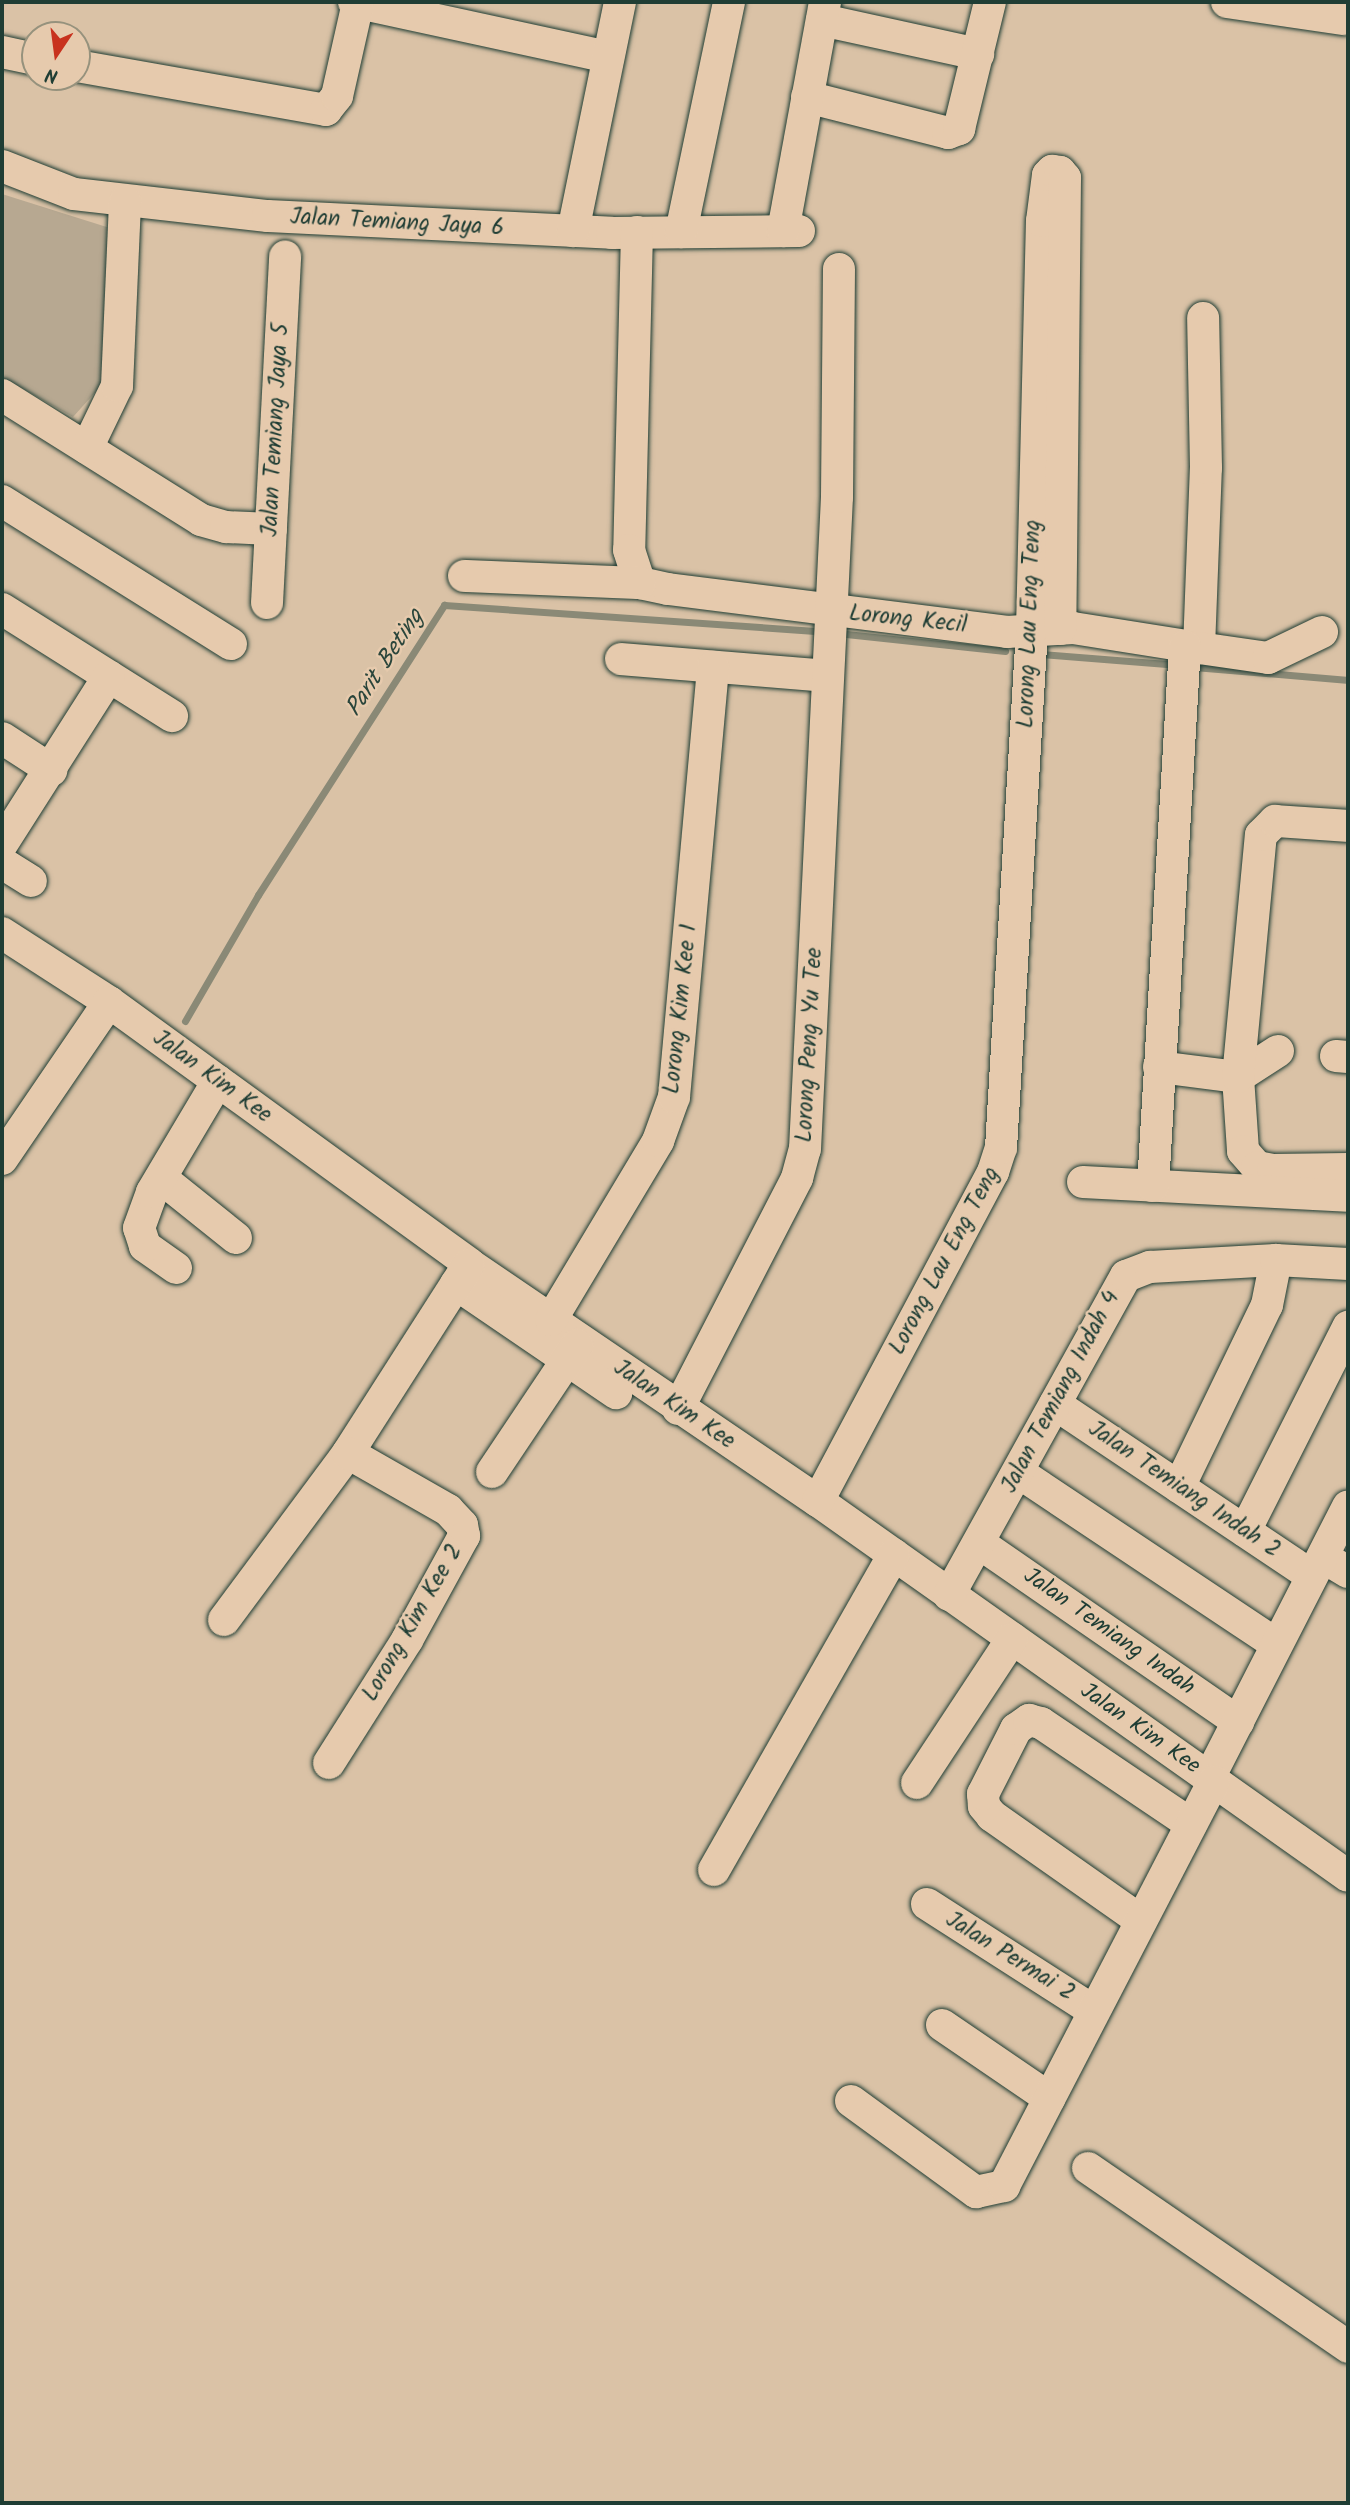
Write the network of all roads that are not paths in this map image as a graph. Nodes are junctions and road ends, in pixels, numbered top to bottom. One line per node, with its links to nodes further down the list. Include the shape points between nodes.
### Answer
1 (356, 2): 12 (street); 13 (street, via 337,96 326,110)
2 (620, 2): 12 (street)
3 (729, 2): 19 (street)
4 (990, 2): 10 (street)
5 (1227, 2): 6 (street)
6 (1263, 4): 8 (street)
7 (824, 11): 10 (street); 14 (street)
8 (1344, 19)
9 (2, 52): 11 (street)
10 (978, 54): 14 (street, via 963,121 959,129 948,133)
11 (21, 55)
12 (608, 57): 17 (street)
13 (91, 68)
14 (807, 97): 19 (street, Jalan Temiang Jaya 6, via 791,231)
15 (2, 166): 16 (street, Jalan Temiang Jaya 6, via 74,194)
16 (125, 201): 17 (street, Jalan Temiang Jaya 6, via 289,218); 24 (street, via 117,386)
17 (573, 231): 18 (street, Jalan Temiang Jaya 6)
18 (637, 232): 19 (street, Jalan Temiang Jaya 6); 28 (street, via 629,550)
19 (681, 232)
20 (285, 256): 26 (street, Jalan Temiang Jaya 5)
21 (839, 269): 33 (street, Lorong Peng Yu Tee, via 837,497)
22 (1203, 318): 37 (street, via 1206,468)
23 (2, 395): 24 (street)
24 (88, 448): 26 (street, via 201,520 226,527)
25 (2, 501): 35 (street)
26 (271, 529): 29 (street, Jalan Temiang Jaya 5)
27 (464, 576): 28 (street, Lorong Kecil)
28 (640, 583): 33 (street, Lorong Kecil)
29 (267, 603)
30 (2, 609): 39 (street)
31 (1287, 631): 32 (street)
32 (1335, 633): 37 (street, Lorong Kecil, via 1268,658)
33 (829, 642): 34 (street, Lorong Kecil, via 1007,632); 38 (street); 69 (street, Lorong Peng Yu Tee, via 805,1150 797,1178)
34 (1038, 642): 34 (street, Lorong Lau Eng Teng, via 1042,221 1052,171 1065,178); 37 (street, Lorong Kecil); 74 (street, Lorong Lau Eng Teng, via 1001,1147 993,1172)
35 (231, 644)
36 (621, 659): 38 (street)
37 (1187, 659): 50 (street)
38 (713, 667): 64 (street, Lorong Kim Kee 1, via 674,1097 658,1141)
39 (109, 676): 40 (street); 42 (street)
40 (172, 716)
41 (2, 738): 42 (street)
42 (51, 770): 44 (street)
43 (1348, 826): 51 (street, via 1275,821 1261,835)
44 (2, 844)
45 (2, 863): 46 (street)
46 (31, 881)
47 (2, 933): 48 (street, Jalan Kim Kee)
48 (109, 1002): 52 (street, Jalan Kim Kee); 53 (street)
49 (1278, 1051): 51 (street)
50 (1158, 1067): 51 (street); 57 (street)
51 (1238, 1077): 54 (street, via 1243,1151 1257,1167)
52 (218, 1081): 55 (street); 63 (street, Jalan Kim Kee)
53 (2, 1159)
54 (1348, 1169)
55 (161, 1178): 59 (street); 62 (street, via 139,1228 145,1246)
56 (1083, 1182): 57 (street)
57 (1153, 1185): 58 (street)
58 (1348, 1196)
59 (236, 1238)
60 (1276, 1260): 61 (street, Jalan Temiang Indah 4); 68 (street, Jalan Temiang Indah 4, via 1150,1267 1126,1276); 73 (street, via 1267,1304)
61 (1348, 1265)
62 (176, 1268)
63 (463, 1274): 64 (street, Jalan Kim Kee); 66 (street); 70 (street)
64 (551, 1320): 66 (street, Jalan Kim Kee)
65 (1348, 1328): 76 (street)
66 (573, 1351): 67 (street); 69 (street, Jalan Kim Kee); 71 (street)
67 (616, 1393)
68 (1055, 1404): 72 (street, Jalan Temiang Indah 4); 73 (street, Jalan Temiang Indah 2)
69 (678, 1409): 74 (street, Jalan Kim Kee)
70 (348, 1453): 81 (street); 85 (street, Lorong Kim Kee 2, via 448,1510 462,1525 464,1536 407,1640)
71 (492, 1472)
72 (1018, 1472): 77 (street, Jalan Temiang Indah 4); 83 (street)
73 (1179, 1487): 76 (street, Jalan Temiang Indah 2)
74 (818, 1501): 78 (street, Jalan Kim Kee)
75 (1348, 1506): 79 (street)
76 (1245, 1531): 79 (street, Jalan Temiang Indah 2)
77 (979, 1543): 80 (street, Jalan Temiang Indah 4); 84 (street, Jalan Temiang Indah)
78 (894, 1555): 80 (street, Jalan Kim Kee); 89 (street)
79 (1328, 1568): 83 (street)
80 (949, 1595): 82 (street, Jalan Kim Kee)
81 (224, 1620)
82 (1012, 1639): 86 (street, Jalan Kim Kee); 87 (street)
83 (1277, 1645): 84 (street)
84 (1238, 1722): 86 (street)
85 (329, 1763)
86 (1211, 1780): 88 (street); 90 (street, Jalan Kim Kee)
87 (917, 1783)
88 (1191, 1824): 92 (street); 92 (street, via 1041,1723 1029,1720 1016,1729 984,1794 984,1806)
89 (714, 1870)
90 (1348, 1876)
91 (927, 1905): 93 (street, Jalan Permai 2)
92 (1140, 1920): 93 (street)
93 (1092, 2010): 95 (street)
94 (942, 2025): 95 (street)
95 (1049, 2098): 96 (street, via 1004,2186 987,2193 976,2192)
96 (850, 2101)
97 (1088, 2168): 98 (street)
98 (1348, 2347)

